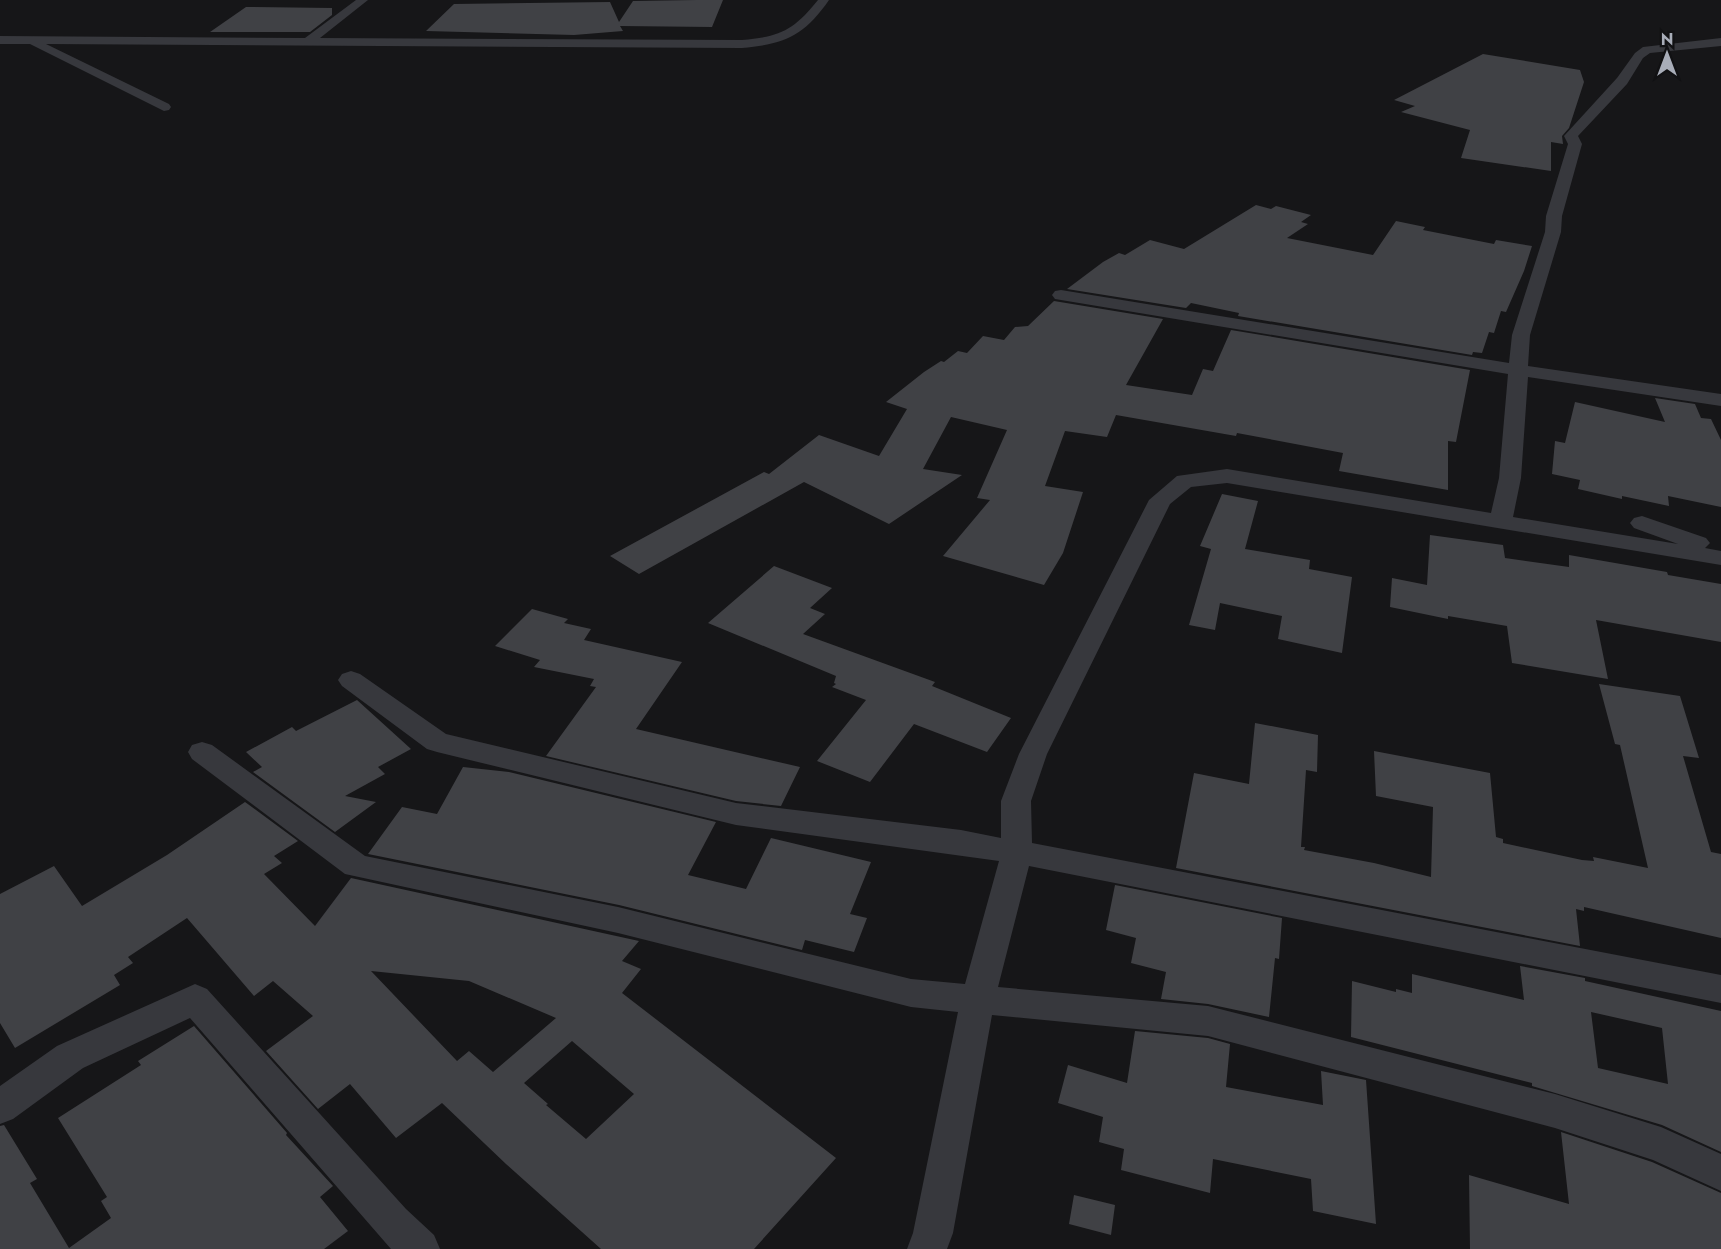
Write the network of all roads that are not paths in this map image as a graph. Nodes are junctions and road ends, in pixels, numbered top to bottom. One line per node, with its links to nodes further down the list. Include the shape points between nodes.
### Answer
1 (363, 0): 5 (street)
2 (824, 0): 5 (street, via 798,31 777,40 751,43)
3 (0, 40): 4 (street)
4 (29, 40): 5 (street); 7 (street)
5 (309, 41)
6 (1721, 42): 9 (street, via 1647,50 1571,136 1575,144 1521,336)
7 (164, 107)
8 (1061, 295): 9 (street)
9 (1517, 370): 10 (street); 11 (street, via 1510,478)
10 (1721, 400)
11 (1501, 522): 14 (street); 17 (street, via 1227,476 1185,481 1160,500 1033,754 1016,801)
12 (1642, 523): 13 (street)
13 (1721, 551)
14 (1721, 558)
15 (351, 680): 17 (street, via 437,742 736,814)
16 (202, 752): 19 (street, via 356,866 618,920 911,993)
17 (1017, 852): 18 (street); 19 (street)
18 (1721, 989)
19 (978, 999): 21 (street, via 1208,1021 1555,1111 1661,1145); 23 (street)
20 (0, 1107): 22 (street, via 70,1057 195,999 392,1223)
21 (1721, 1173)
22 (420, 1249)
23 (927, 1249)

